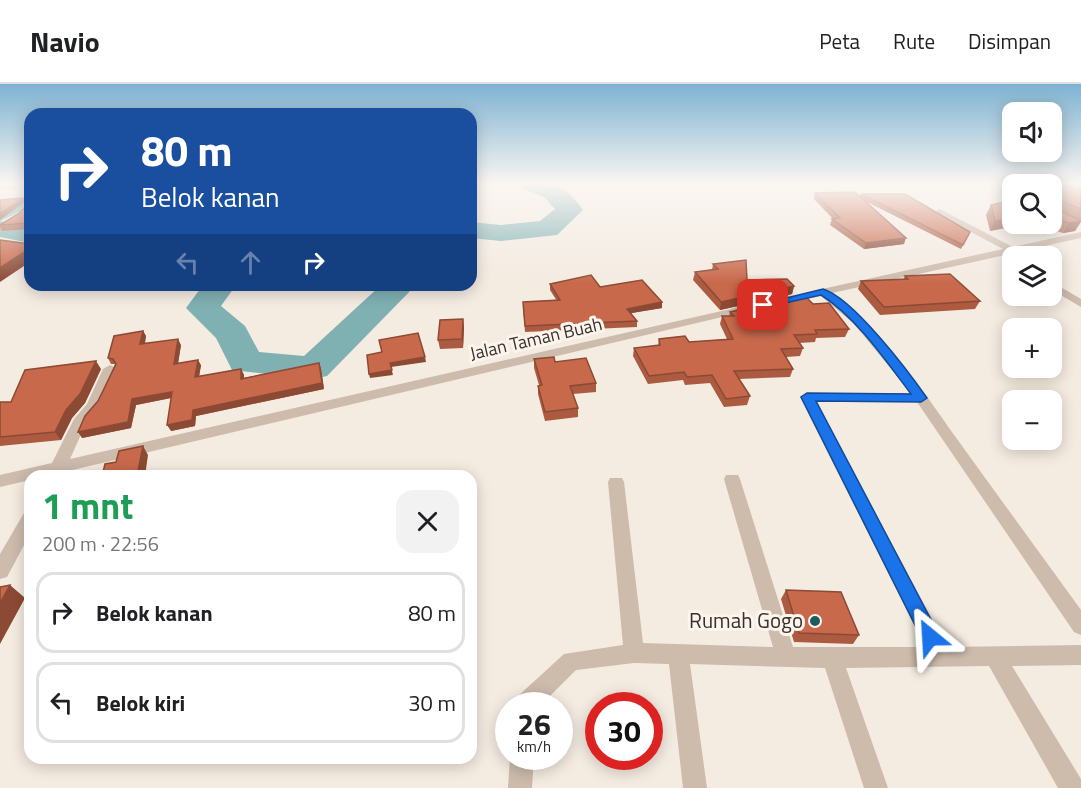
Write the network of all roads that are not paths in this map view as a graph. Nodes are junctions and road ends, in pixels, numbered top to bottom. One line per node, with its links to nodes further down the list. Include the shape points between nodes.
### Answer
1 (948, 217): 6 (street)
2 (1071, 223): 3 (street)
3 (1081, 228)
4 (1081, 235): 5 (street, Jalan Taman Buah)
5 (1043, 246)
6 (1002, 249)
7 (1002, 257): 9 (street, Jalan Taman Buah)
8 (1062, 280): 11 (street)
9 (823, 292): 14 (street, via 837,301 881,347); 16 (street, Jalan Taman Buah)
10 (1062, 292): 12 (street)
11 (1081, 292)
12 (1081, 304)
13 (110, 369): 15 (street)
14 (921, 398): 23 (street); 29 (street, via 807,397)
15 (58, 470)
16 (65, 470)
17 (24, 477): 19 (street, Jalan Taman Buah)
18 (732, 479): 28 (street)
19 (0, 481)
20 (616, 482): 24 (street)
21 (24, 529): 22 (street)
22 (0, 571)
23 (1081, 626)
24 (634, 654): 25 (street); 31 (street, via 571,661)
25 (678, 654): 28 (street); 34 (street)
26 (994, 655): 27 (street); 29 (street); 36 (street)
27 (1081, 655)
28 (786, 657): 30 (street)
29 (941, 657): 30 (street)
30 (832, 658): 35 (street)
31 (539, 692)
32 (521, 770): 33 (street)
33 (520, 788)
34 (695, 788)
35 (876, 788)
36 (1072, 788)

